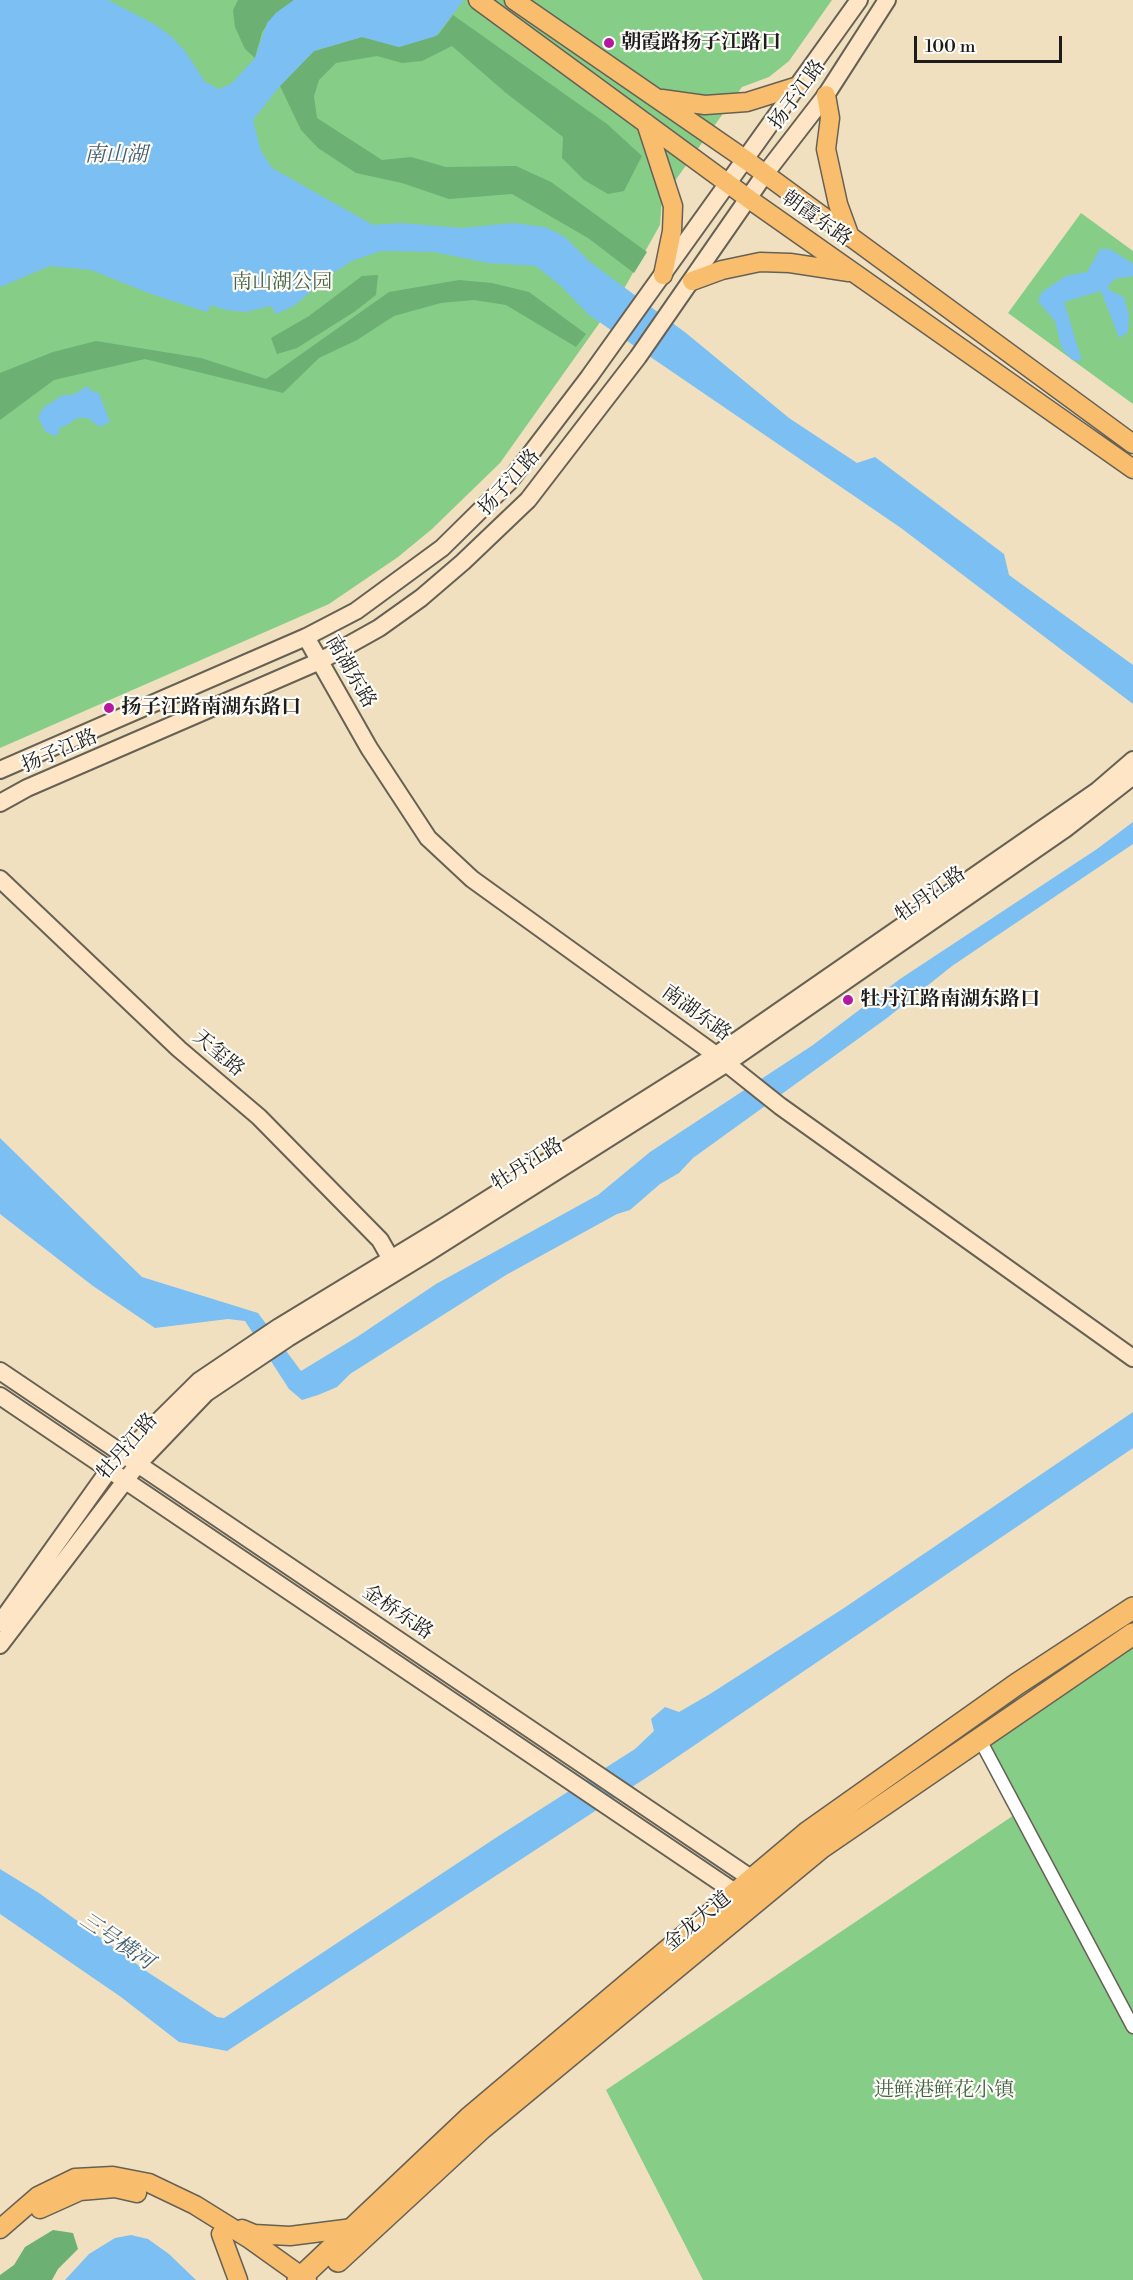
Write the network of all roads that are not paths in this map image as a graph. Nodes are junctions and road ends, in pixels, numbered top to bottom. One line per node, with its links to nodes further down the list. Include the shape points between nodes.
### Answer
1 (478, 0): 8 (main road, 朝霞东路)
2 (514, 0): 7 (main road, 朝霞东路)
3 (859, 0): 5 (street, 扬子江路)
4 (887, 0): 6 (street, 扬子江路)
5 (798, 86): 7 (main road, via 747,102 705,105); 9 (street, 扬子江路)
6 (826, 95): 10 (street, 扬子江路); 13 (main road, via 830,118 826,150)
7 (657, 98): 9 (main road, 朝霞东路)
8 (646, 123): 11 (main road, 朝霞东路); 15 (main road, via 673,206)
9 (746, 160): 10 (main road, 朝霞东路); 11 (street, 扬子江路)
10 (765, 174): 12 (street, 扬子江路); 13 (main road, 朝霞东路)
11 (729, 183): 12 (main road, 朝霞东路); 15 (street, 扬子江路)
12 (749, 199): 14 (main road, 朝霞东路); 16 (street, 扬子江路)
13 (850, 237): 17 (main road, 朝霞东路)
14 (855, 273): 16 (main road, via 760,262); 18 (main road, 朝霞东路)
15 (663, 275): 19 (street, 扬子江路, via 509,482 442,548 356,611)
16 (692, 280): 20 (street, 扬子江路, via 528,500 421,598 379,628)
17 (1133, 444)
18 (1133, 469)
19 (306, 637): 20 (street, 南湖东路); 22 (street, 扬子江路)
20 (320, 661): 24 (street, 扬子江路); 26 (street, 南湖东路, via 369,748 428,838 472,879)
21 (1133, 760): 26 (street, 牡丹江路, via 1097,791)
22 (0, 770)
23 (1133, 776): 26 (street, 牡丹江路, via 1065,829)
24 (0, 803)
25 (0, 879): 27 (street, 天玺路, via 179,1049 259,1117 380,1240)
26 (722, 1059): 27 (street, 牡丹江路); 28 (street, 南湖东路, via 780,1106)
27 (395, 1264): 31 (street, 牡丹江路, via 256,1350)
28 (1133, 1358)
29 (0, 1371): 31 (street, 金桥东路)
30 (0, 1396): 32 (street)
31 (131, 1459): 32 (street, 牡丹江路); 33 (street, 牡丹江路); 39 (street, 金桥东路)
32 (109, 1470): 33 (street); 35 (street, 牡丹江路)
33 (125, 1481): 37 (street, 牡丹江路); 40 (street)
34 (1133, 1608): 39 (highway, 金龙大道, via 1017,1684 817,1825)
35 (0, 1623)
36 (1133, 1634): 38 (highway, 金龙大道)
37 (0, 1645)
38 (979, 1738): 41 (highway, 金龙大道, via 822,1847); 42 (street)
39 (752, 1878): 40 (highway, 金龙大道); 41 (street, 金桥东路)
40 (734, 1892): 41 (street); 44 (highway, 金龙大道, via 469,2118)
41 (761, 1897): 47 (highway, 金龙大道)
42 (1133, 2027)
43 (221, 2227): 44 (main road, via 290,2236); 45 (main road, via 195,2205 148,2183 113,2176 75,2178 38,2196); 46 (main road, via 148,2196 115,2188 80,2191 45,2205); 47 (main road); 48 (main road)
44 (353, 2228): 47 (highway, 金龙大道)
45 (0, 2229)
46 (0, 2242)
47 (303, 2279)
48 (238, 2280)

